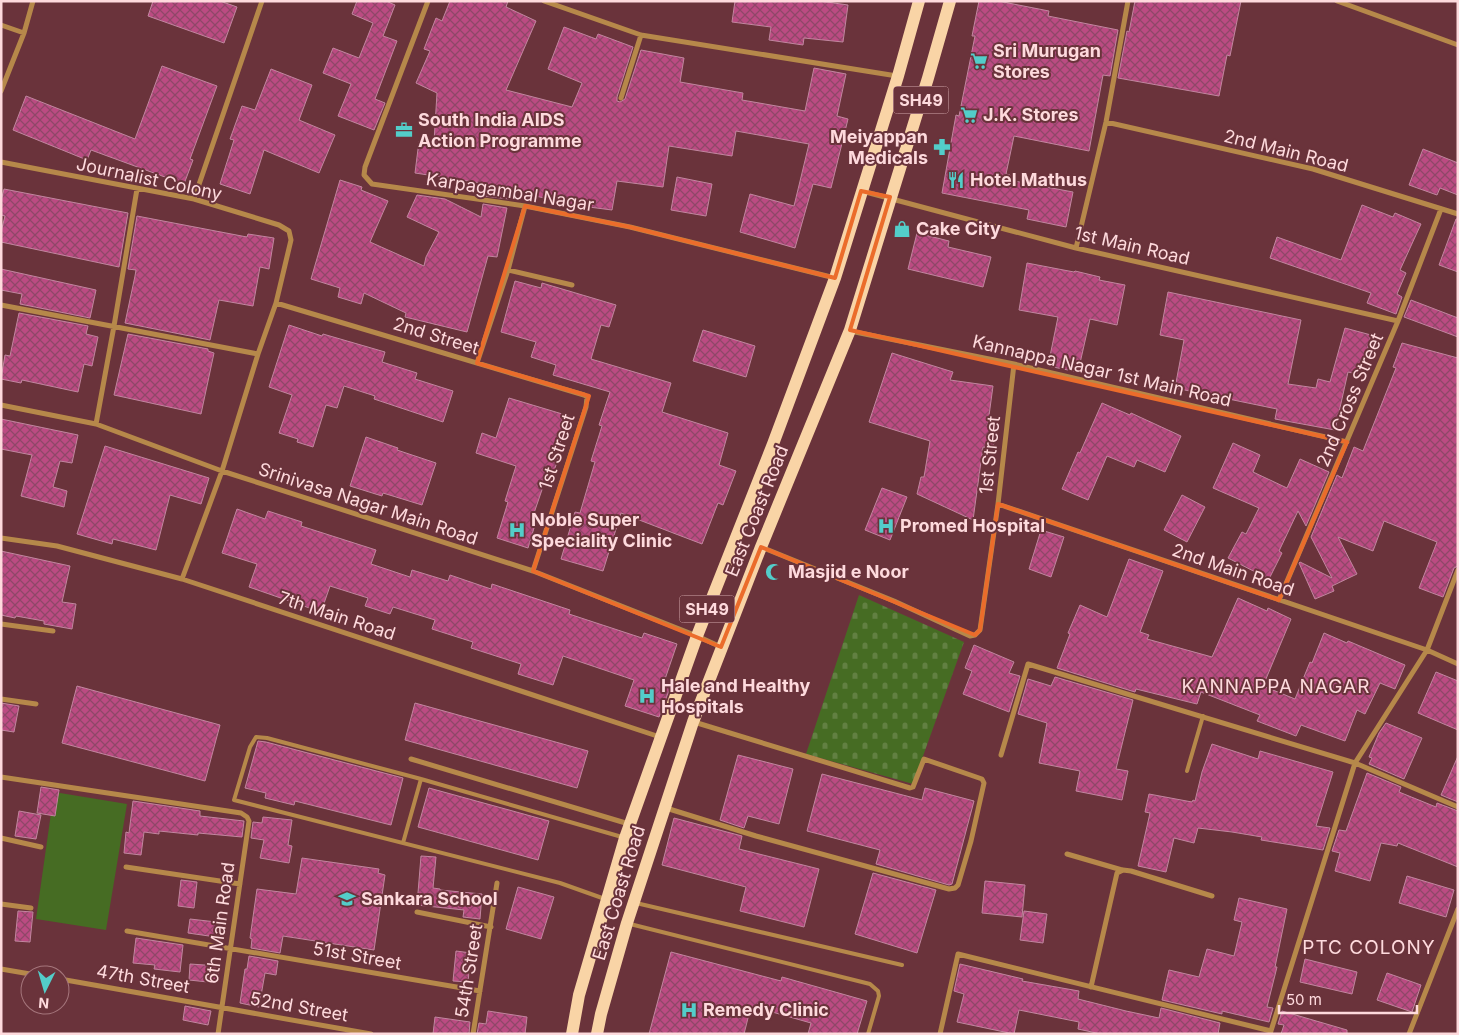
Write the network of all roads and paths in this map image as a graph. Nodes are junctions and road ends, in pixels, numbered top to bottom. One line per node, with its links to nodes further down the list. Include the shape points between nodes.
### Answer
1 (33, 1): 10 (street)
2 (262, 1): 21 (street)
3 (428, 1): 22 (street, Karpagambal Nagar, via 366,162 366,179 372,184)
4 (544, 1): 11 (street)
5 (919, 1): 13 (main road, East Coast Road / SH49)
6 (950, 1): 20 (main road, East Coast Road / SH49)
7 (1128, 1): 16 (street)
8 (1337, 1): 12 (street)
9 (1, 25): 10 (street)
10 (24, 33): 14 (street)
11 (641, 34): 13 (street); 15 (street)
12 (1458, 45)
13 (898, 76): 19 (main road, East Coast Road / SH49)
14 (1, 91)
15 (620, 98)
16 (1106, 122): 23 (street, 2nd Main Road, via 1313,169); 25 (street)
17 (1, 162): 18 (street, Journalist Colony)
18 (137, 189): 21 (street, Journalist Colony); 32 (street)
19 (861, 191): 20 (street, 1st Main Road); 27 (main road, East Coast Road / SH49)
20 (890, 197): 25 (street, 1st Main Road); 33 (main road, East Coast Road / SH49)
21 (194, 199): 29 (street, Journalist Colony, via 289,231 291,240)
22 (525, 206): 26 (street); 27 (street, Karpagambal Nagar, via 630,226)
23 (1441, 209): 24 (street, 2nd Main Road); 31 (street, 2nd Cross Street)
24 (1458, 214)
25 (1076, 248): 31 (street, 1st Main Road)
26 (508, 270): 28 (street); 35 (street)
27 (836, 278): 51 (main road, East Coast Road / SH49)
28 (572, 285)
29 (276, 303): 34 (street); 35 (street, 2nd Street)
30 (1, 305): 32 (street)
31 (1398, 322): 40 (street, 2nd Cross Street)
32 (114, 326): 34 (street); 39 (street)
33 (850, 330): 36 (street, Kannappa Nagar 1st Main Road); 44 (main road, East Coast Road / SH49)
34 (258, 354): 41 (street)
35 (477, 363): 37 (street, 2nd Street)
36 (1014, 364): 40 (street, Kannappa Nagar 1st Main Road); 42 (street, 1st Street)
37 (587, 397): 46 (street, 1st Street)
38 (1, 405): 39 (street, Srinivasa Nagar Main Road)
39 (96, 424): 41 (street, Srinivasa Nagar Main Road)
40 (1348, 442): 48 (street, 2nd Cross Street)
41 (222, 471): 46 (street, Srinivasa Nagar Main Road); 47 (street)
42 (998, 504): 44 (street, 1st Street, via 980,630 970,636 894,601); 48 (street, 2nd Main Road)
43 (1, 538): 47 (street, 7th Main Road, via 57,546)
44 (760, 547): 52 (main road, East Coast Road / SH49)
45 (1458, 570): 53 (street)
46 (533, 571): 51 (street, Srinivasa Nagar Main Road)
47 (182, 579): 59 (street, 7th Main Road)
48 (1279, 600): 53 (street, 2nd Main Road)
49 (1, 624): 50 (street)
50 (53, 631)
51 (697, 636): 52 (street, Srinivasa Nagar Main Road); 59 (main road, East Coast Road / SH49)
52 (721, 647): 58 (main road, East Coast Road / SH49)
53 (1427, 650): 54 (street, 2nd Main Road); 62 (street)
54 (1458, 664)
55 (1, 699): 56 (street)
56 (36, 704)
57 (1203, 716): 60 (street, via 1028,664); 62 (street); 63 (lane)
58 (694, 722): 66 (main road, East Coast Road / SH49); 66 (street, via 910,788 924,759 982,779 984,783 971,841 958,885 948,889)
59 (660, 737): 68 (main road, East Coast Road / SH49)
60 (1001, 755)
61 (411, 759): 68 (street)
62 (1355, 763): 67 (street); 96 (street)
63 (1188, 771)
64 (1, 777): 77 (street, 6th Main Road, via 241,813 249,821)
65 (421, 779): 70 (lane); 71 (lane); 71 (lane, via 267,738 256,738 250,747 234,800)
66 (664, 807): 80 (main road, East Coast Road / SH49)
67 (1458, 807)
68 (629, 824): 70 (main road, East Coast Road / SH49)
69 (1, 838): 72 (street)
70 (624, 838): 79 (main road, East Coast Road / SH49)
71 (403, 843): 79 (lane, via 560,883)
72 (40, 847)
73 (1067, 854): 75 (street)
74 (126, 867): 77 (street)
75 (1123, 870): 78 (street); 93 (street, via 1117,873)
76 (497, 883): 86 (street, 54th Street)
77 (240, 884): 88 (street, 6th Main Road)
78 (1212, 896)
79 (606, 900): 100 (main road, East Coast Road / SH49, via 579,995)
80 (634, 902): 85 (main road, East Coast Road / SH49); 89 (lane)
81 (1, 904): 82 (street)
82 (31, 908)
83 (1458, 909): 104 (street)
84 (416, 912): 86 (street)
85 (627, 923): 101 (main road, East Coast Road / SH49); 102 (lane, via 870,984 879,996)
86 (490, 928): 94 (street, 54th Street)
87 (127, 931): 88 (street, 51st Street)
88 (230, 948): 94 (street, 51st Street); 95 (street, 6th Main Road)
89 (902, 965)
90 (1, 969): 91 (street)
91 (20, 972)
92 (70, 981): 95 (street, 47th Street)
93 (1091, 987): 96 (street); 103 (street, via 958,954)
94 (480, 991): 99 (street, 54th Street)
95 (222, 1007): 97 (street, 6th Main Road); 98 (street, 52nd Street)
96 (1271, 1033)
97 (218, 1034)
98 (371, 1034)
99 (473, 1034)
100 (572, 1034)
101 (597, 1034)
102 (868, 1034)
103 (940, 1034)
104 (1409, 1034)

